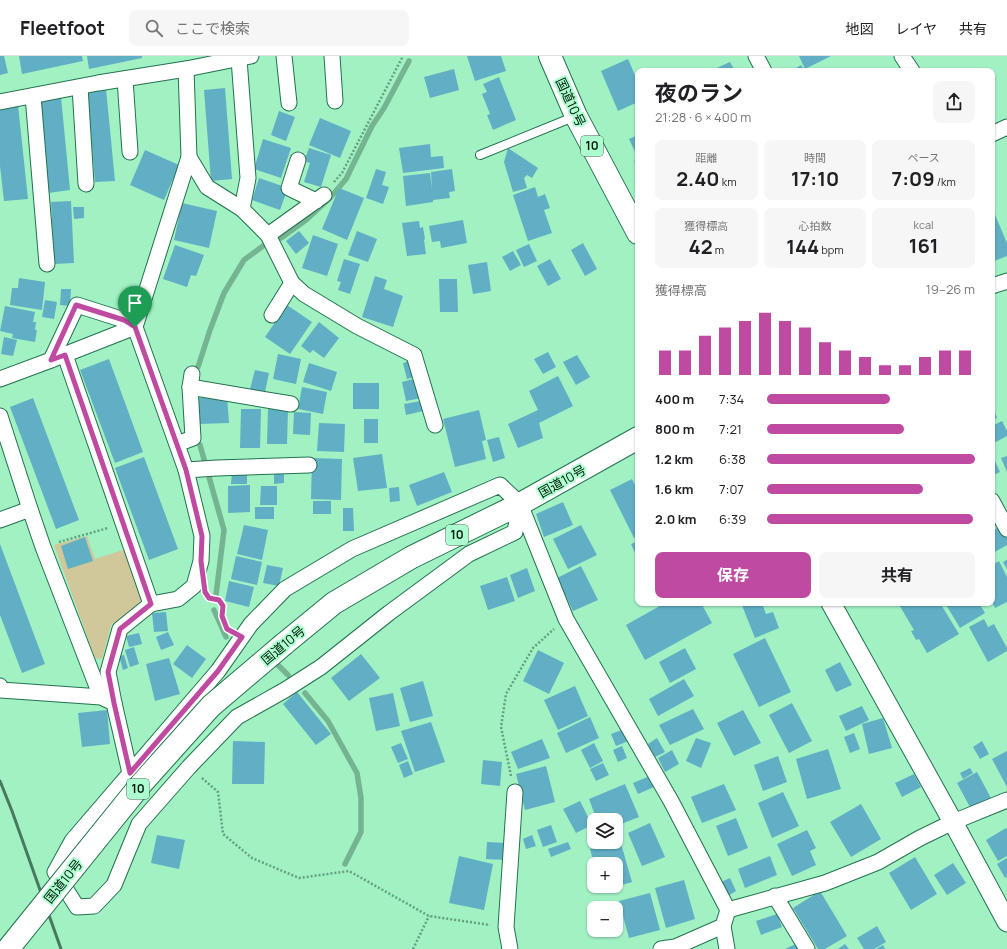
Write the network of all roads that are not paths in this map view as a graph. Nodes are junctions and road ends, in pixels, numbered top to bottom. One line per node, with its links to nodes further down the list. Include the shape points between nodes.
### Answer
1 (284, 56): 15 (street)
2 (332, 56): 13 (street)
3 (550, 56): 16 (highway, 国道10号 / 10)
4 (756, 56): 7 (street)
5 (902, 56): 8 (street)
6 (245, 57): 9 (street); 24 (street, via 248,178)
7 (762, 68)
8 (910, 68)
9 (186, 69): 10 (street); 21 (street)
10 (125, 79): 11 (street); 19 (street)
11 (80, 87): 12 (street); 23 (street)
12 (33, 96): 14 (street); 27 (street)
13 (335, 101)
14 (0, 102)
15 (289, 103)
16 (576, 116): 20 (lane); 25 (highway, 国道10号 / 10)
17 (1007, 127): 18 (street)
18 (995, 133)
19 (130, 152)
20 (480, 155)
21 (190, 157): 24 (street, via 207,187); 32 (street)
22 (298, 160): 26 (street, via 289,188 320,198)
23 (86, 184)
24 (242, 209): 26 (street)
25 (635, 228)
26 (268, 235): 29 (street)
27 (46, 264)
28 (1007, 281): 30 (street)
29 (292, 283): 31 (street); 37 (street, via 304,294 357,326 414,355)
30 (995, 285)
31 (272, 315)
32 (135, 327): 33 (street); 33 (street, via 124,320 76,305); 39 (street)
33 (58, 357): 34 (street); 47 (street, via 123,523)
34 (0, 379)
35 (291, 404): 39 (street, via 191,380 193,438)
36 (0, 416): 44 (street)
37 (435, 424)
38 (635, 440): 42 (highway, 国道10号 / 10)
39 (177, 444): 41 (street)
40 (309, 465): 41 (street)
41 (186, 470): 47 (street, via 202,536 201,561 194,586 178,599)
42 (520, 504): 51 (street, via 500,485 352,549 285,589 251,624 218,671); 51 (street, via 515,532 469,554 321,667 237,717 139,824 114,885 94,906 77,908 55,872 72,841); 56 (street, via 566,619 671,801); 59 (highway, 国道10号 / 10, bridge, via 412,557 334,603 211,706 142,783)
43 (995, 507): 46 (street)
44 (30, 509): 45 (street); 50 (street, via 43,547)
45 (0, 520)
46 (1007, 529)
47 (151, 604): 50 (street, via 120,629 108,672)
48 (833, 606): 54 (street)
49 (0, 686): 50 (street, via 1,690)
50 (107, 700): 51 (street)
51 (130, 773)
52 (515, 792): 60 (street, via 506,927)
53 (1007, 800): 54 (street)
54 (953, 822): 55 (street, via 878,862 825,883); 57 (street)
55 (775, 896): 56 (street); 63 (street)
56 (728, 910): 58 (street)
57 (1007, 922)
58 (723, 926): 61 (street, via 675,947); 62 (street)
59 (8, 949)
60 (510, 949)
61 (661, 949)
62 (727, 949)
63 (807, 949)

